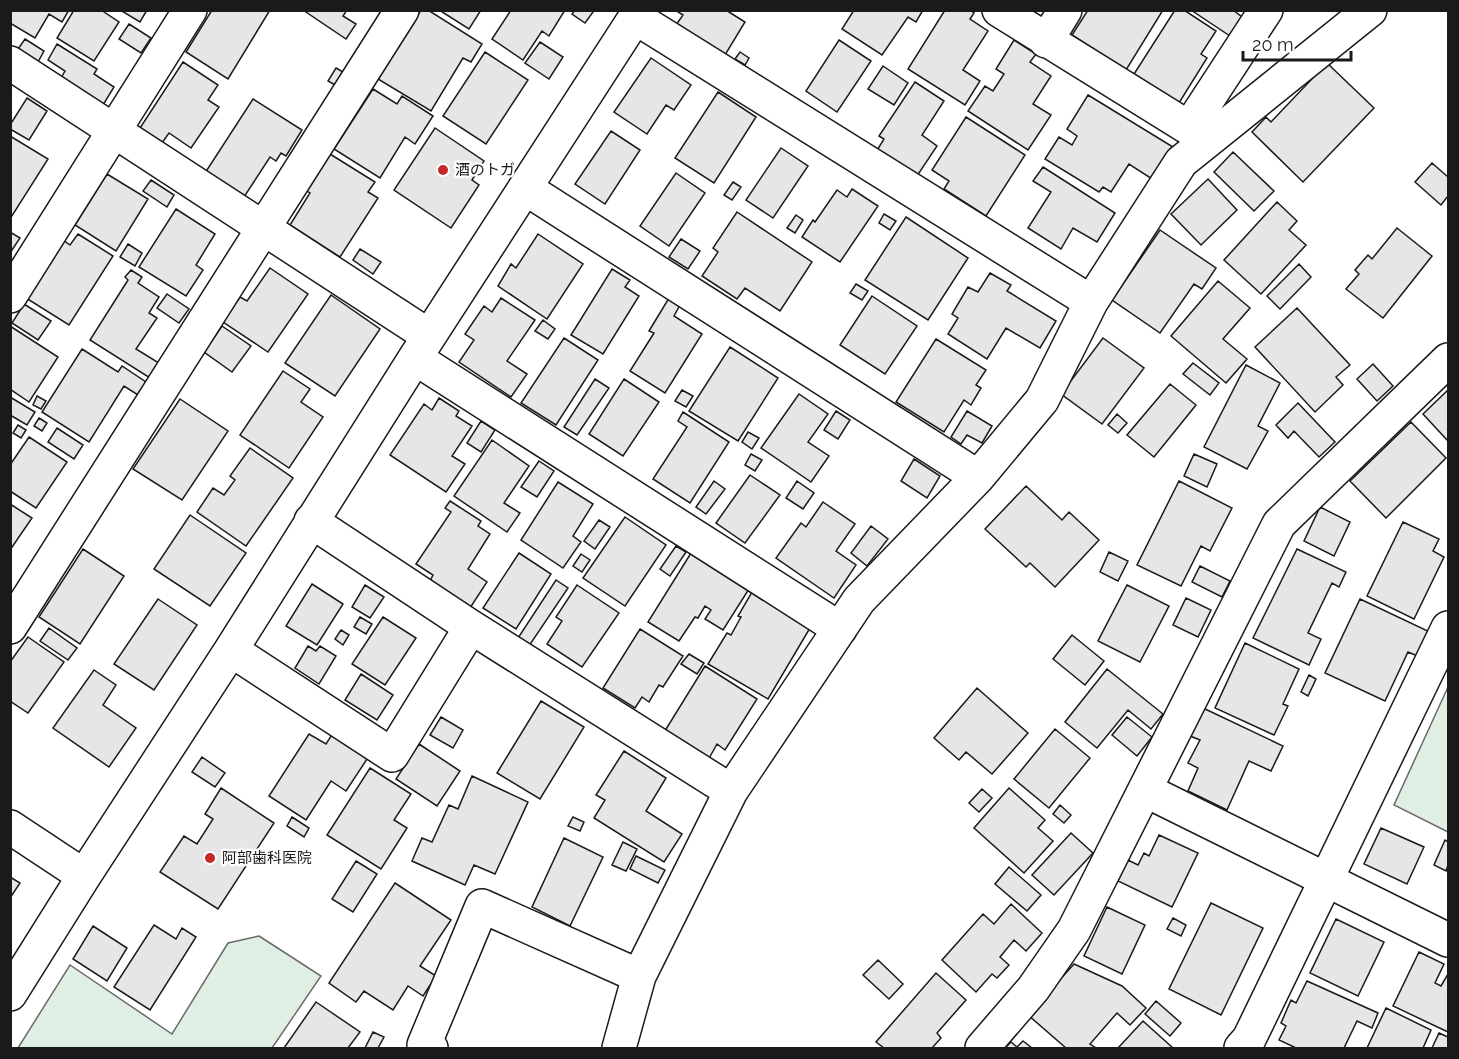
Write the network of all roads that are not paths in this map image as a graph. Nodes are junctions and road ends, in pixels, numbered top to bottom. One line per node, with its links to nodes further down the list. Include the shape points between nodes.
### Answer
1 (190, 10): 10 (street)
2 (402, 10): 13 (street)
3 (999, 10): 8 (street)
4 (1065, 10): 8 (street)
5 (1266, 10): 11 (street)
6 (1370, 10): 11 (street)
7 (638, 14): 12 (street); 15 (street)
8 (1046, 41): 11 (street)
9 (10, 63): 10 (street)
10 (115, 130): 13 (street); 14 (street)
11 (1196, 136): 15 (street)
12 (525, 188): 16 (street); 18 (street)
13 (265, 228): 16 (street); 20 (street)
14 (10, 296)
15 (1091, 302): 18 (street, via 1042,400)
16 (422, 347): 19 (street); 23 (street)
17 (1449, 360): 25 (street, via 1278,524)
18 (978, 477): 23 (street, via 859,600)
19 (311, 521): 21 (street); 24 (street)
20 (10, 627)
21 (471, 627): 24 (street, via 392,755); 26 (street)
22 (1449, 628): 29 (street)
23 (840, 629): 26 (street)
24 (231, 650): 28 (street)
25 (1145, 790): 29 (street); 35 (street, via 1074,930 1033,989)
26 (731, 791): 31 (street)
27 (10, 827): 28 (street)
28 (84, 876): 32 (street)
29 (1326, 880): 30 (street); 36 (street, via 1249,1039)
30 (1449, 940)
31 (639, 976): 33 (street, via 482,906 424,1045); 34 (street)
32 (10, 994)
33 (431, 1048)
34 (619, 1048)
35 (982, 1048)
36 (1241, 1048)

